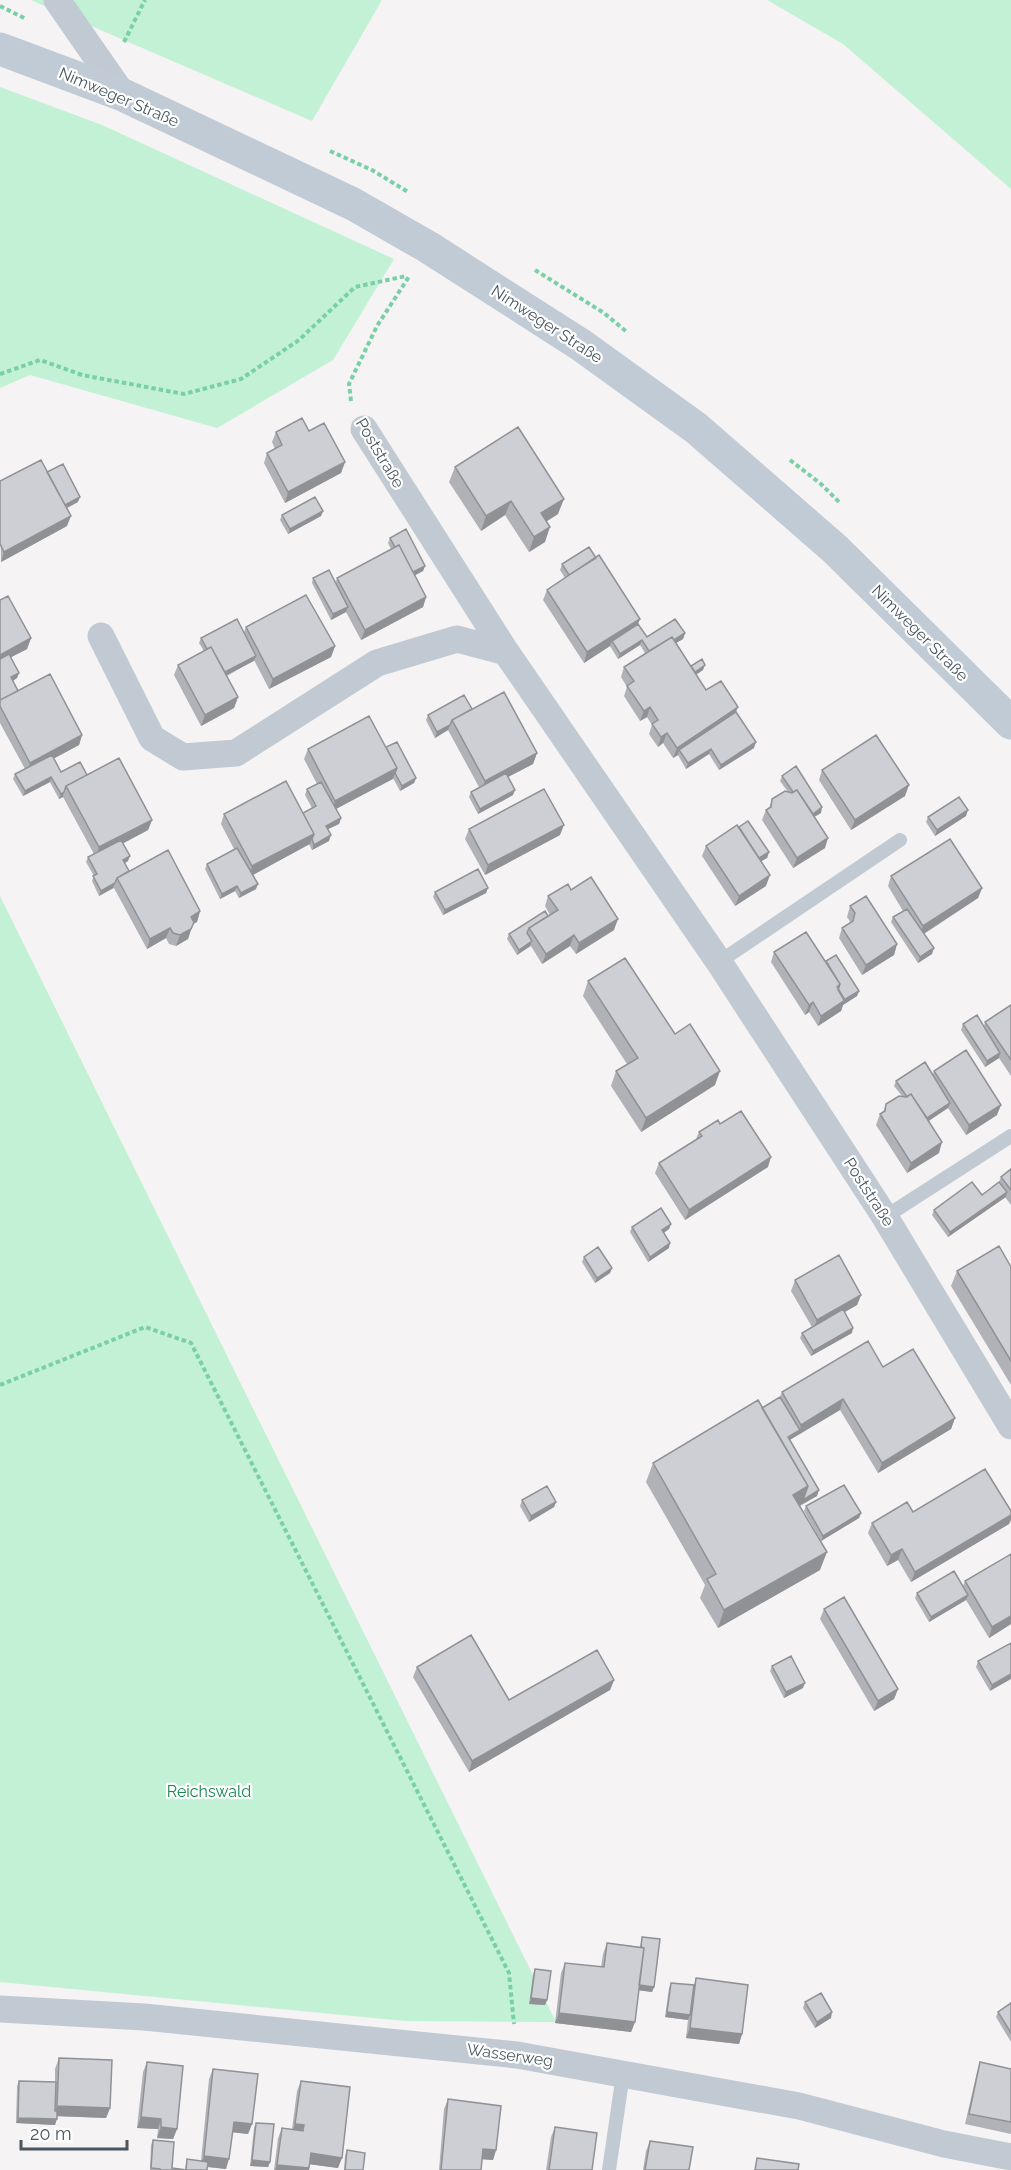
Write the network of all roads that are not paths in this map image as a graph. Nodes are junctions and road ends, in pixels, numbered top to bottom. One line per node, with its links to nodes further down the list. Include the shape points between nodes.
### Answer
1 (57, 0): 3 (street)
2 (0, 49): 3 (main road, Nimweger Straße)
3 (123, 95): 7 (main road, Nimweger Straße, via 353,204 581,345 696,428 835,549)
4 (364, 429): 6 (street, Poststraße)
5 (101, 636): 6 (street, via 152,738 183,757 236,753 377,663 457,639)
6 (506, 652): 9 (street, Poststraße)
7 (1011, 723)
8 (900, 840): 9 (lane)
9 (719, 962): 11 (street, Poststraße)
10 (1011, 1136): 11 (lane)
11 (885, 1217): 12 (street, Poststraße)
12 (1011, 1426)
13 (0, 2009): 14 (street, Wasserweg, via 144,2017 517,2055)
14 (623, 2074): 15 (street, Wasserweg, via 799,2106 944,2144); 16 (lane)
15 (1011, 2157)
16 (609, 2170)

